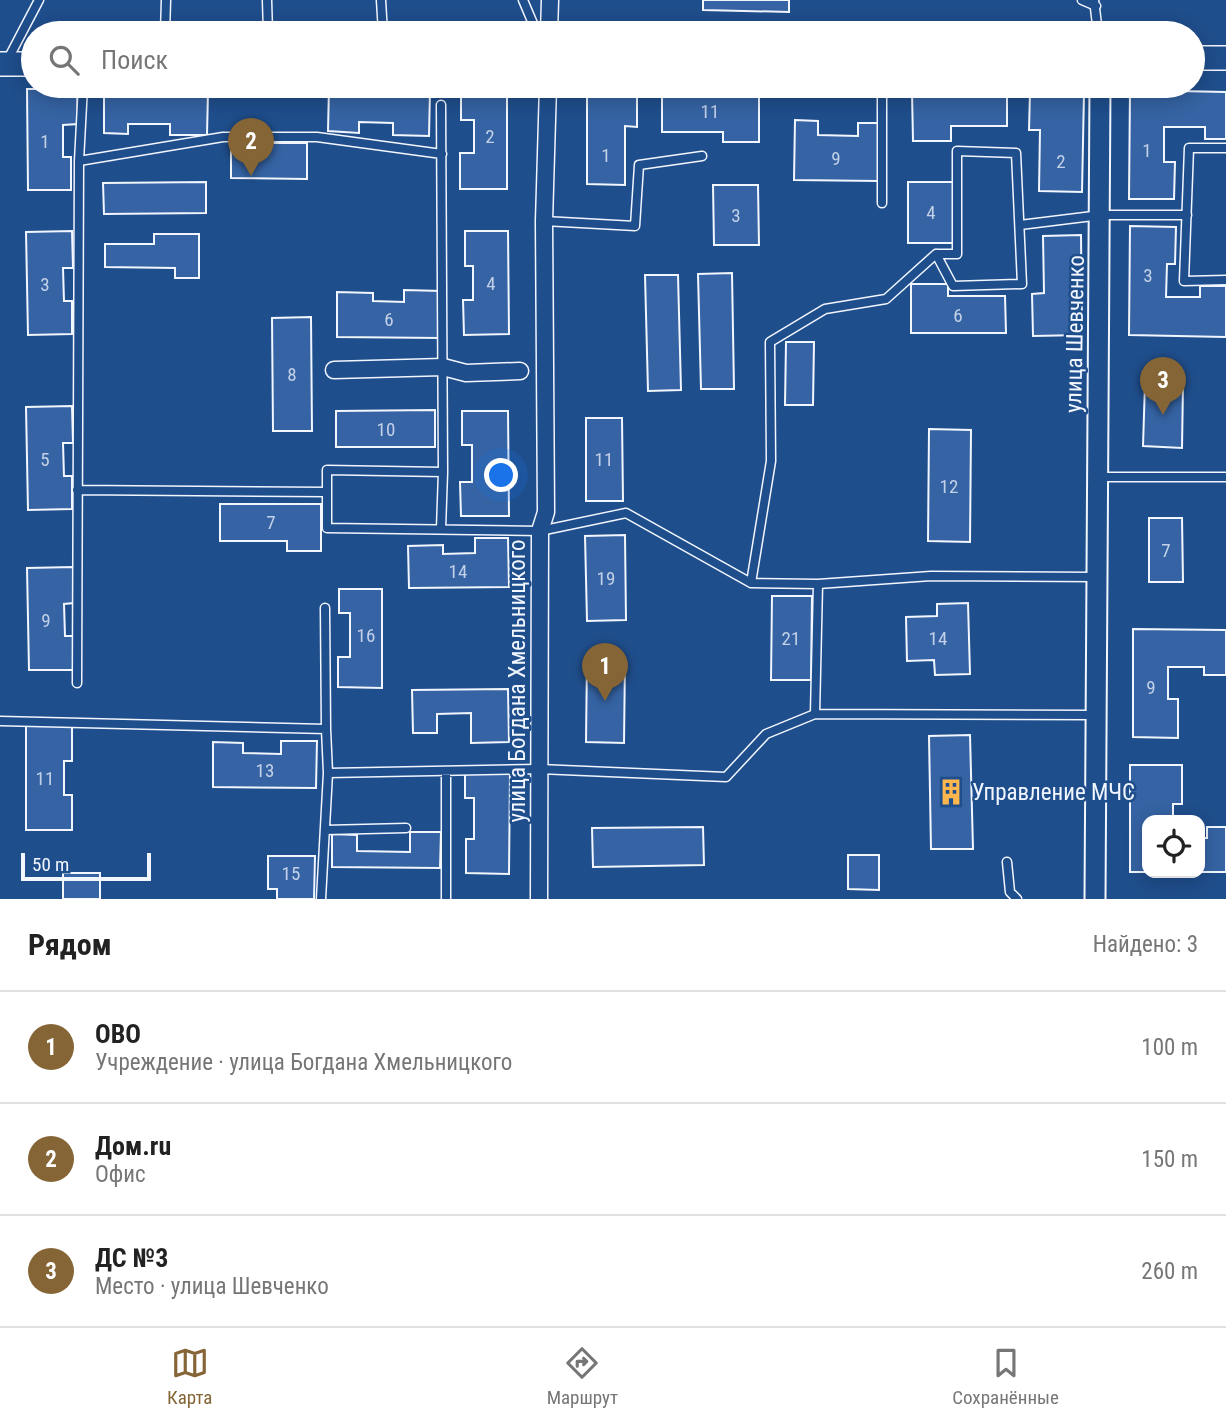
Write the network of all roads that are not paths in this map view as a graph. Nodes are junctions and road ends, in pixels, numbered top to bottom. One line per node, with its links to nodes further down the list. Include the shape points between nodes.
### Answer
1 (39, 0): 9 (lane)
2 (166, 0): 10 (lane)
3 (267, 0): 11 (lane)
4 (381, 0): 12 (lane)
5 (523, 0): 13 (lane)
6 (550, 0): 14 (street)
7 (1082, 0): 8 (lane)
8 (1095, 3): 15 (lane)
9 (27, 21)
10 (165, 21)
11 (268, 21)
12 (382, 21)
13 (532, 21)
14 (549, 21)
15 (1097, 21)
16 (21, 32): 19 (lane)
17 (1205, 58): 18 (main road)
18 (1226, 58)
19 (3, 64): 20 (main road)
20 (21, 64)
21 (82, 98): 30 (lane)
22 (548, 98): 34 (street, улица Богдана Хмельницкого)
23 (882, 98): 31 (lane)
24 (1100, 98): 32 (street, улица Шевченко)
25 (1100, 98): 67 (street, улица Шевченко)
26 (441, 105): 28 (lane)
27 (1226, 148): 33 (lane, via 1189,148)
28 (442, 154): 30 (lane, via 317,137 223,137); 38 (lane)
29 (702, 156): 34 (lane, via 639,165 635,226)
30 (79, 161): 44 (lane)
31 (882, 203)
32 (1101, 215): 33 (lane); 35 (lane); 42 (street, улица Шевченко)
33 (1187, 215): 37 (lane, via 1184,281)
34 (544, 221): 47 (street, улица Богдана Хмельницкого, via 546,512)
35 (1020, 225): 36 (lane, via 1022,284 953,286); 36 (lane, via 1016,153 957,151 957,254)
36 (936, 254): 49 (lane, via 886,299 825,309 770,342 771,461)
37 (1226, 281)
38 (443, 367): 39 (street); 40 (street, via 466,373); 41 (lane)
39 (334, 370)
40 (520, 371)
41 (443, 472): 45 (lane, via 327,470); 46 (lane)
42 (1098, 477): 43 (lane); 48 (street, улица Шевченко)
43 (1226, 477)
44 (78, 490): 45 (lane); 52 (lane)
45 (327, 492): 46 (lane, via 327,528)
46 (441, 528): 47 (lane)
47 (540, 531): 49 (lane, via 625,513); 57 (street, улица Богдана Хмельницкого)
48 (1097, 577): 50 (lane, via 931,576); 54 (street, улица Шевченко)
49 (751, 583): 50 (lane)
50 (818, 584): 53 (lane)
51 (325, 608): 56 (lane)
52 (77, 683)
53 (815, 714): 54 (lane); 57 (lane, via 766,734 726,777)
54 (1094, 715): 67 (street, улица Шевченко)
55 (0, 721): 56 (lane)
56 (326, 729): 59 (lane)
57 (539, 769): 58 (lane); 65 (street, улица Богдана Хмельницкого)
58 (446, 771): 59 (lane); 64 (lane)
59 (328, 773): 61 (lane)
60 (406, 828): 61 (lane)
61 (325, 830): 63 (lane)
62 (1007, 862): 66 (lane, via 1010,892)
63 (321, 899)
64 (446, 899)
65 (539, 899)
66 (1017, 899)
67 (1095, 899)

